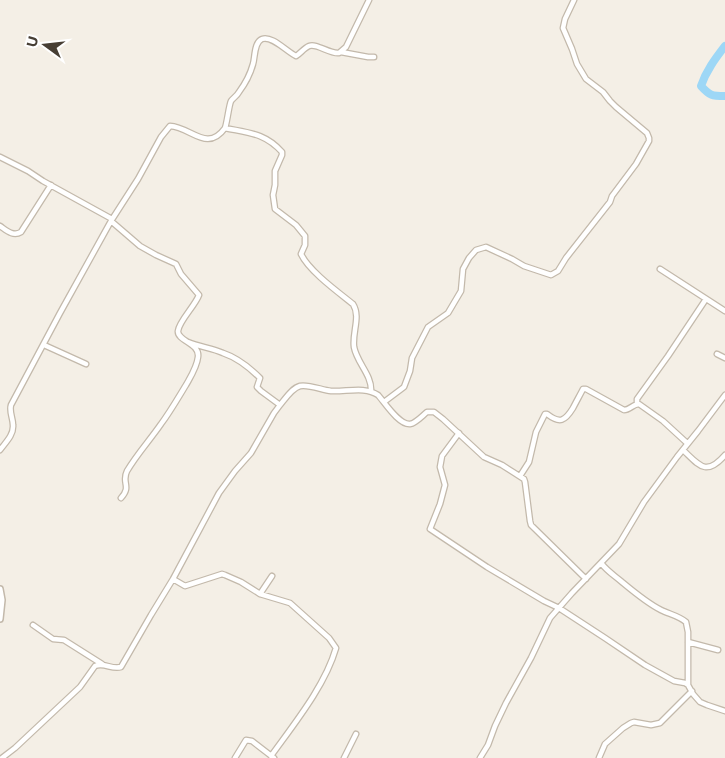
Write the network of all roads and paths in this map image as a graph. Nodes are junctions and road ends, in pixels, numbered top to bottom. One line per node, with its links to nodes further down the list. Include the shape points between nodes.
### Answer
1 (369, 0): 3 (street)
2 (574, 0): 20 (street, via 563,28 577,64 586,79 647,133 648,141 610,202 558,271 551,275 524,266 486,246 476,250 463,269 461,291 448,313 428,327 412,358 404,387)
3 (341, 52): 4 (street); 5 (street, via 313,45 296,56 274,41 261,40 249,76 230,103)
4 (374, 57)
5 (225, 128): 8 (street, via 220,136 208,139 177,127 168,127); 18 (street, via 264,137 282,152 275,171 275,209 305,236 301,254 307,263 356,309 354,346)
6 (0, 157): 7 (street)
7 (52, 185): 8 (street); 9 (street, via 21,232 12,234)
8 (112, 220): 13 (street, via 140,246 176,264 198,293 178,332); 14 (street)
9 (0, 226)
10 (660, 269): 11 (street)
11 (706, 299): 12 (street); 21 (street, via 637,399)
12 (725, 311)
13 (188, 342): 22 (street, via 242,362 260,378 258,387 261,392); 29 (street, via 198,354 193,371 163,423 127,470 124,476 127,488)
14 (44, 345): 17 (street); 25 (street, via 12,405 13,430)
15 (716, 354): 16 (street)
16 (725, 358)
17 (86, 364)
18 (371, 391): 20 (street); 22 (street, via 303,386 292,391)
19 (725, 395): 24 (street)
20 (384, 402): 23 (street, via 398,419 406,423 413,423 427,412 432,412)
21 (637, 404): 24 (street, via 663,421); 28 (street, via 624,410 595,392 583,389 567,418 559,421 545,414 536,432 529,462)
22 (280, 405): 32 (street, via 251,453 219,493)
23 (459, 433): 28 (street, via 484,457); 36 (street, via 442,456 440,467 445,485 430,529 487,568)
24 (687, 443): 26 (street)
25 (0, 450)
26 (683, 450): 27 (street, via 704,467 716,464); 30 (street, via 644,502 619,544)
27 (725, 455)
28 (520, 476): 33 (street, via 526,482 531,525)
29 (121, 498)
30 (601, 563): 33 (street); 39 (street, via 640,597 685,621)
31 (272, 576): 35 (street)
32 (173, 579): 35 (street, via 185,586 224,574); 41 (street, via 121,667)
33 (586, 579): 36 (street)
34 (0, 589): 37 (street)
35 (260, 594): 46 (street, via 290,603 336,648 306,707)
36 (559, 608): 42 (street, via 645,665); 50 (street, via 545,627)
37 (0, 620)
38 (33, 625): 41 (street)
39 (688, 642): 40 (street); 42 (street)
40 (718, 650)
41 (103, 664): 47 (street, via 95,666 74,693)
42 (688, 685): 43 (street)
43 (692, 691): 44 (street, via 703,703); 51 (street, via 660,723 634,722 623,728 605,744)
44 (725, 711)
45 (356, 734): 49 (street)
46 (273, 757): 48 (street, via 246,740)
47 (2, 758)
48 (235, 758)
49 (344, 758)
50 (480, 758)
51 (599, 758)

